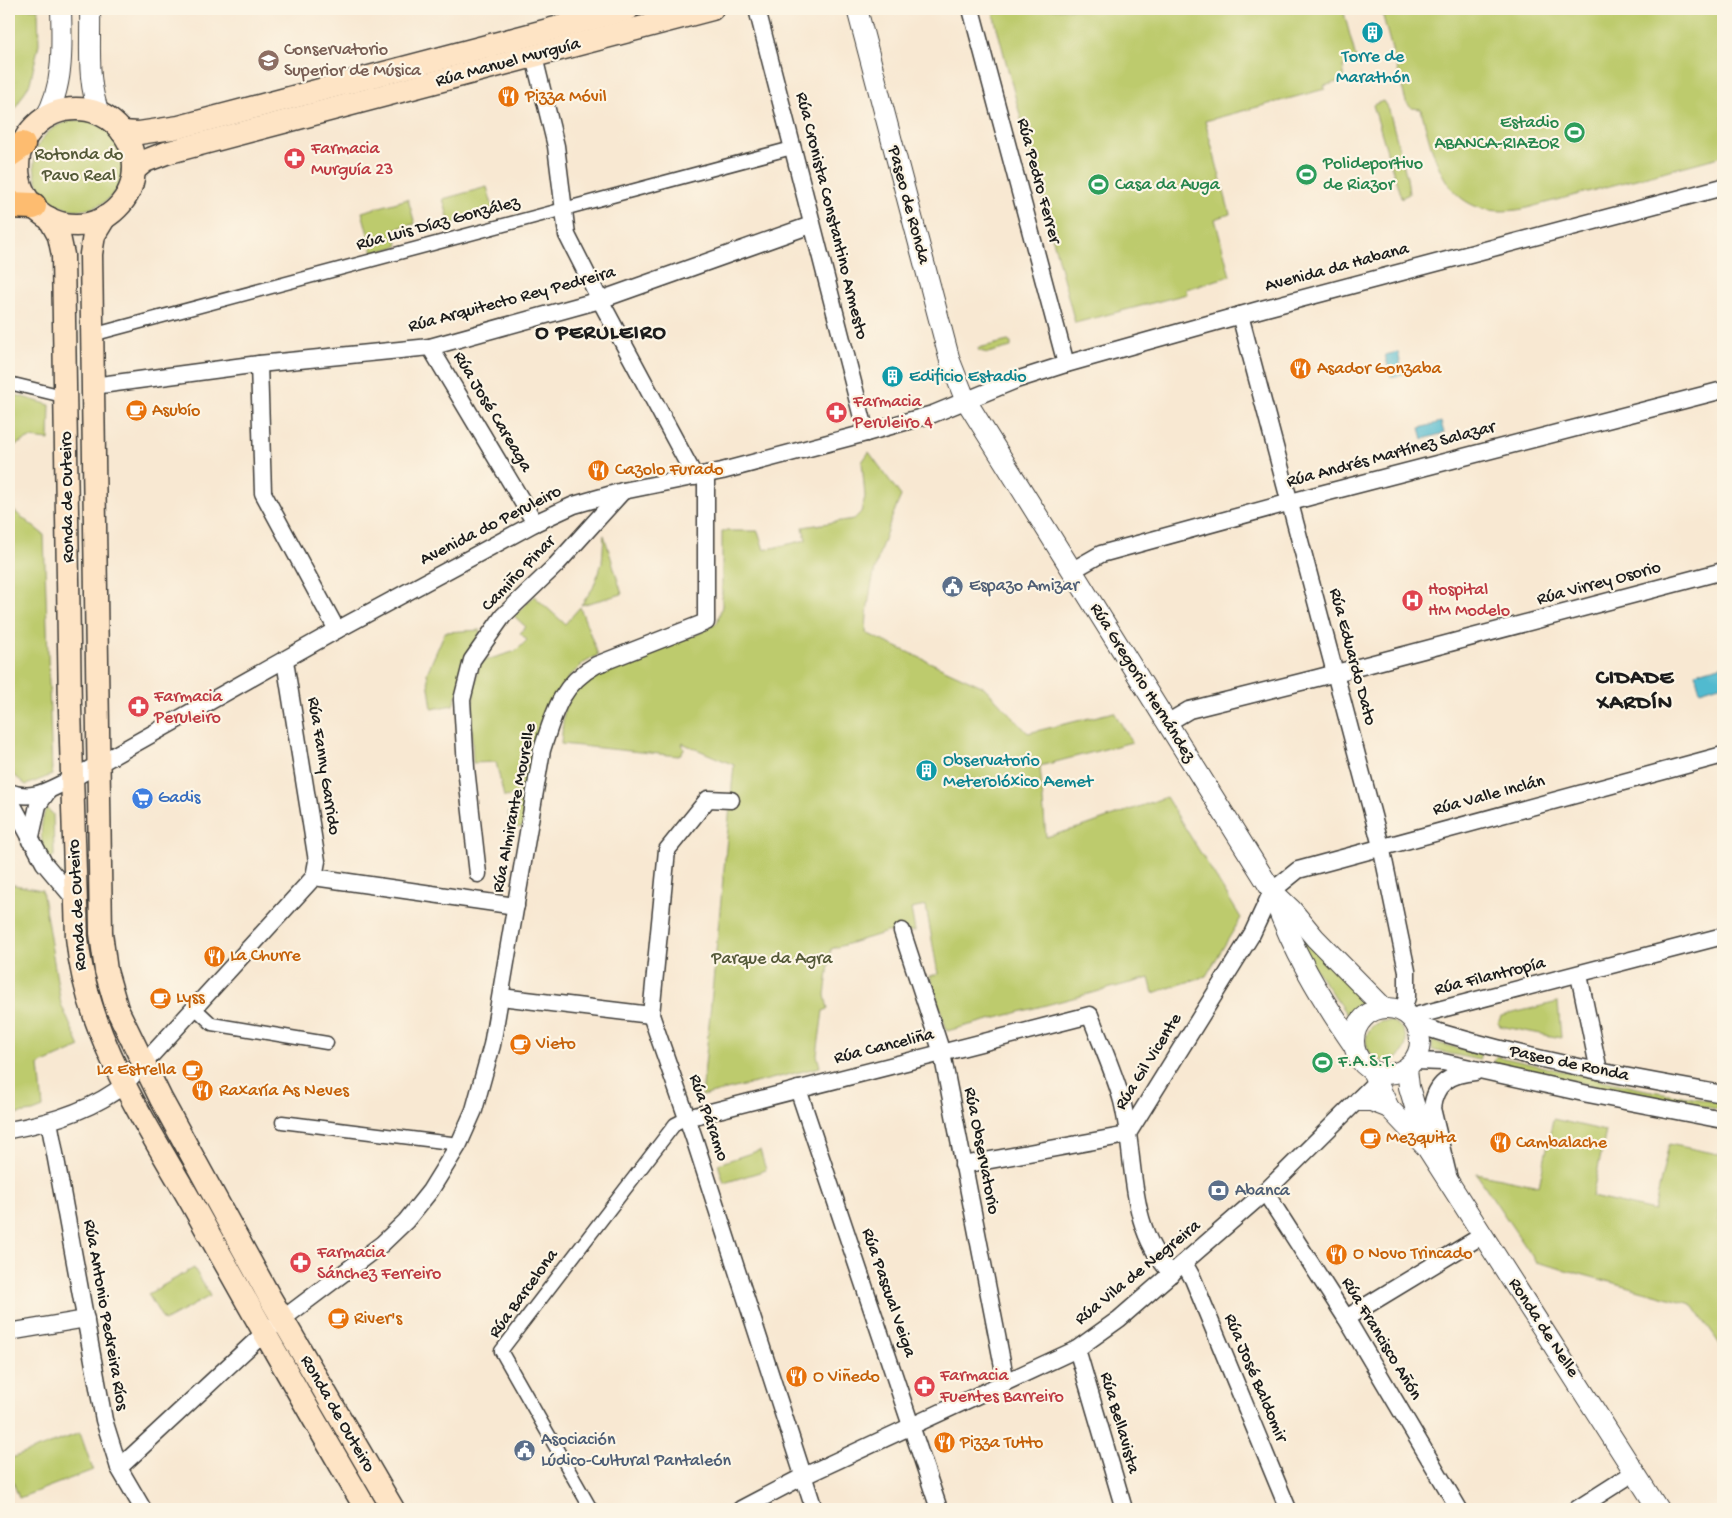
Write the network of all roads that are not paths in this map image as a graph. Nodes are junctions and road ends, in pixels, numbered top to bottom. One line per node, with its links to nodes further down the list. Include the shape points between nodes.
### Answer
1 (61, 9): 10 (street, Ronda de Outeiro, via 58,78)
2 (90, 9): 9 (street, via 91,75)
3 (628, 9): 11 (main road, Rúa Manuel Murguía, via 179,127)
4 (712, 9): 8 (main road, Rúa Manuel Murguía)
5 (757, 9): 12 (street, Rúa Cronista Constantino Armesto)
6 (857, 9): 30 (street, Paseo de Ronda, via 950,361)
7 (972, 9): 25 (street, Rúa Pedro Ferrer)
8 (534, 57): 14 (main road, Rúa Manuel Murguía, via 166,153 145,161); 16 (street, via 556,146)
9 (100, 115): 10 (main road, Ronda de Outeiro, via 72,109); 11 (main road, Ronda de Outeiro)
10 (45, 118): 13 (main road, Ronda de Outeiro)
11 (122, 132): 14 (main road, Ronda de Outeiro, via 131,150)
12 (792, 148): 16 (street, Rúa Luis Díaz González); 19 (street, Rúa Cronista Constantino Armesto)
13 (15, 150): 17 (main road, Ronda de Outeiro)
14 (134, 170): 18 (main road, Ronda de Outeiro, via 125,197)
15 (1723, 188): 21 (street, Avenida da Habana)
16 (564, 209): 20 (street, via 567,235); 22 (street, Rúa Luis Díaz González)
17 (30, 210): 18 (main road, Ronda de Outeiro, via 59,223 77,225); 29 (main road, Ronda de Outeiro, via 59,236 62,247)
18 (105, 217): 22 (main road, Ronda de Outeiro, via 91,244)
19 (811, 225): 20 (street, Rúa Arquitecto Rey Pedreira); 31 (street, Rúa Cronista Constantino Armesto)
20 (600, 300): 23 (street, Rúa Arquitecto Rey Pedreira); 32 (street)
21 (1240, 315): 25 (street, Avenida da Habana); 34 (street, Rúa Eduardo Dato)
22 (92, 335): 27 (main road, Ronda de Outeiro)
23 (430, 346): 24 (street, Rúa Arquitecto Rey Pedreira); 35 (street, Rúa José Careaga)
24 (259, 364): 27 (street, Rúa Arquitecto Rey Pedreira); 38 (street, via 262,493)
25 (1066, 364): 30 (street, Avenida da Habana)
26 (9, 383): 29 (street)
27 (93, 386): 43 (main road, Ronda de Outeiro)
28 (1723, 390): 34 (street, Rúa Andrés Martínez Salazar)
29 (67, 397): 44 (main road, Ronda de Outeiro)
30 (965, 399): 31 (street, Avenida do Peruleiro, via 933,414); 36 (street, Rúa Gregorio Hernández)
31 (866, 433): 32 (street, Avenida do Peruleiro)
32 (700, 476): 33 (street, Avenida do Peruleiro); 55 (street, Rúa Almirante Mourelle, via 706,622 596,665 568,685 554,711 542,750)
33 (623, 492): 35 (street, Avenida do Peruleiro, via 574,505); 51 (street, Camiño Pinar, via 555,566 503,616 472,660 462,700)
34 (1289, 502): 36 (street, Rúa Andrés Martínez Salazar, via 1101,554); 40 (street, Rúa Eduardo Dato)
35 (535, 523): 38 (street, Avenida do Peruleiro)
36 (1073, 570): 41 (street, Rúa Gregorio Hernández)
37 (1723, 572): 40 (street, Rúa Virrey Osorio)
38 (337, 630): 39 (street, Avenida do Peruleiro)
39 (285, 661): 43 (street, Avenida do Peruleiro); 52 (street, Rúa Fanny Garrido, via 317,861)
40 (1336, 673): 41 (street, Rúa Virrey Osorio, via 1189,710); 50 (street, Rúa Eduardo Dato)
41 (1167, 723): 53 (street, Rúa Gregorio Hernández)
42 (1723, 755): 50 (street, Rúa Valle Inclán)
43 (98, 764): 44 (street); 67 (main road, Ronda de Outeiro, via 101,933 106,971 117,1009)
44 (72, 779): 45 (street); 54 (main road, Ronda de Outeiro)
45 (48, 791): 46 (street, via 28,797); 49 (street, via 38,805)
46 (9, 792)
47 (9, 798): 49 (street)
48 (730, 800): 61 (street, Rúa Páramo, via 708,799 667,850)
49 (30, 841): 54 (street, via 55,880)
50 (1381, 846): 53 (street, Rúa Valle Inclán, via 1298,870); 63 (street, Rúa Eduardo Dato, via 1406,971 1407,997)
51 (478, 874)
52 (314, 877): 55 (street); 60 (street)
53 (1272, 891): 63 (street, Rúa Gregorio Hernández, via 1315,938); 65 (street, Rúa Gregorio Hernández, via 1286,932 1311,980); 82 (street, Rúa Gil Vicente, via 1252,934)
54 (76, 902): 72 (main road, Ronda de Outeiro, via 80,968 86,995)
55 (516, 906): 59 (street, Rúa Almirante Mourelle)
56 (902, 931): 66 (street, Rúa Observatorio)
57 (1723, 936): 58 (street, Rúa Filantropía)
58 (1579, 975): 63 (street, Rúa Filantropía); 69 (street)
59 (501, 996): 61 (street); 83 (street, Rúa Almirante Mourelle, via 485,1078)
60 (195, 1008): 64 (street, via 212,1024); 67 (street)
61 (651, 1015): 77 (street, Rúa Páramo)
62 (1090, 1015): 66 (street, Rúa Canceliña); 82 (street, Rúa José Baldomir, via 1122,1101)
63 (1403, 1015): 65 (street, via 1373,1011 1358,1026); 68 (street, via 1421,1043); 69 (street, Paseo de Ronda, via 1490,1047)
64 (327, 1043)
65 (1354, 1046): 71 (street, via 1363,1065)
66 (942, 1053): 73 (street, Rúa Canceliña); 85 (street, Rúa Observatorio)
67 (143, 1062): 72 (street); 90 (main road, Ronda de Outeiro)
68 (1411, 1065): 70 (street, Paseo de Ronda, via 1444,1062); 71 (street, via 1399,1073); 84 (street, Ronda de Nelle, via 1409,1087)
69 (1599, 1070): 74 (street, Paseo de Ronda)
70 (1484, 1071): 78 (street, Paseo de Ronda); 86 (street, Paseo de Ronda, via 1451,1077 1438,1088 1434,1097 1432,1108)
71 (1378, 1076): 75 (street, Rúa Vila de Negreira); 76 (street, Ronda de Nelle)
72 (124, 1084): 79 (street, via 110,1096); 94 (main road, Ronda de Outeiro)
73 (798, 1088): 77 (street, Rúa Canceliña); 97 (street, Rúa Pascual Veiga)
74 (1723, 1094)
75 (1359, 1101): 76 (street, via 1371,1101); 87 (street, Rúa Vila de Negreira)
76 (1389, 1108): 84 (street, Ronda de Nelle)
77 (687, 1118): 100 (street, Rúa Páramo); 104 (street, Rúa Barcelona, via 675,1124 501,1351)
78 (1723, 1120)
79 (49, 1121): 81 (street); 92 (street, Rúa Antonio Pedreira Ríos)
80 (282, 1122): 83 (street)
81 (9, 1130)
82 (1127, 1135): 85 (street, Rúa Gil Vicente); 89 (street, Rúa José Baldomir, via 1140,1219 1158,1260)
83 (459, 1144): 90 (street, Rúa Almirante Mourelle, via 430,1191 394,1233)
84 (1427, 1148): 86 (street, Ronda de Nelle)
85 (963, 1165): 96 (street, Rúa Observatorio)
86 (1450, 1183): 88 (street, Ronda de Nelle)
87 (1265, 1192): 89 (street, Rúa Vila de Negreira); 91 (street, Rúa Francisco Añón)
88 (1483, 1235): 91 (street); 99 (street, Ronda de Nelle)
89 (1178, 1268): 95 (street, Rúa Vila de Negreira, via 1119,1319); 109 (street, Rúa José Baldomir, via 1193,1278)
90 (282, 1318): 94 (street); 103 (main road, Ronda de Outeiro)
91 (1346, 1318): 110 (street, Rúa Francisco Añón)
92 (86, 1319): 93 (street); 98 (street, Rúa Antonio Pedreira Ríos, via 104,1420)
93 (9, 1332)
94 (264, 1333): 98 (street); 102 (main road, Ronda de Outeiro)
95 (1077, 1349): 96 (street, Rúa Vila de Negreira); 108 (street, Rúa Bellavista)
96 (1006, 1382): 97 (street, Rúa Vila de Negreira)
97 (912, 1427): 100 (street, Rúa Vila de Negreira); 107 (street, Rúa Pascual Veiga)
98 (119, 1468): 101 (street, Rúa Antonio Pedreira Ríos)
99 (1634, 1472): 111 (street); 112 (street, Ronda de Nelle)
100 (804, 1476): 105 (street, Rúa Vila de Negreira); 106 (street, Rúa Páramo)
101 (143, 1509)
102 (366, 1509)
103 (393, 1509)
104 (591, 1509)
105 (741, 1509)
106 (814, 1509)
107 (939, 1509)
108 (1124, 1509)
109 (1288, 1509)
110 (1459, 1509)
111 (1577, 1509)
112 (1658, 1509)

